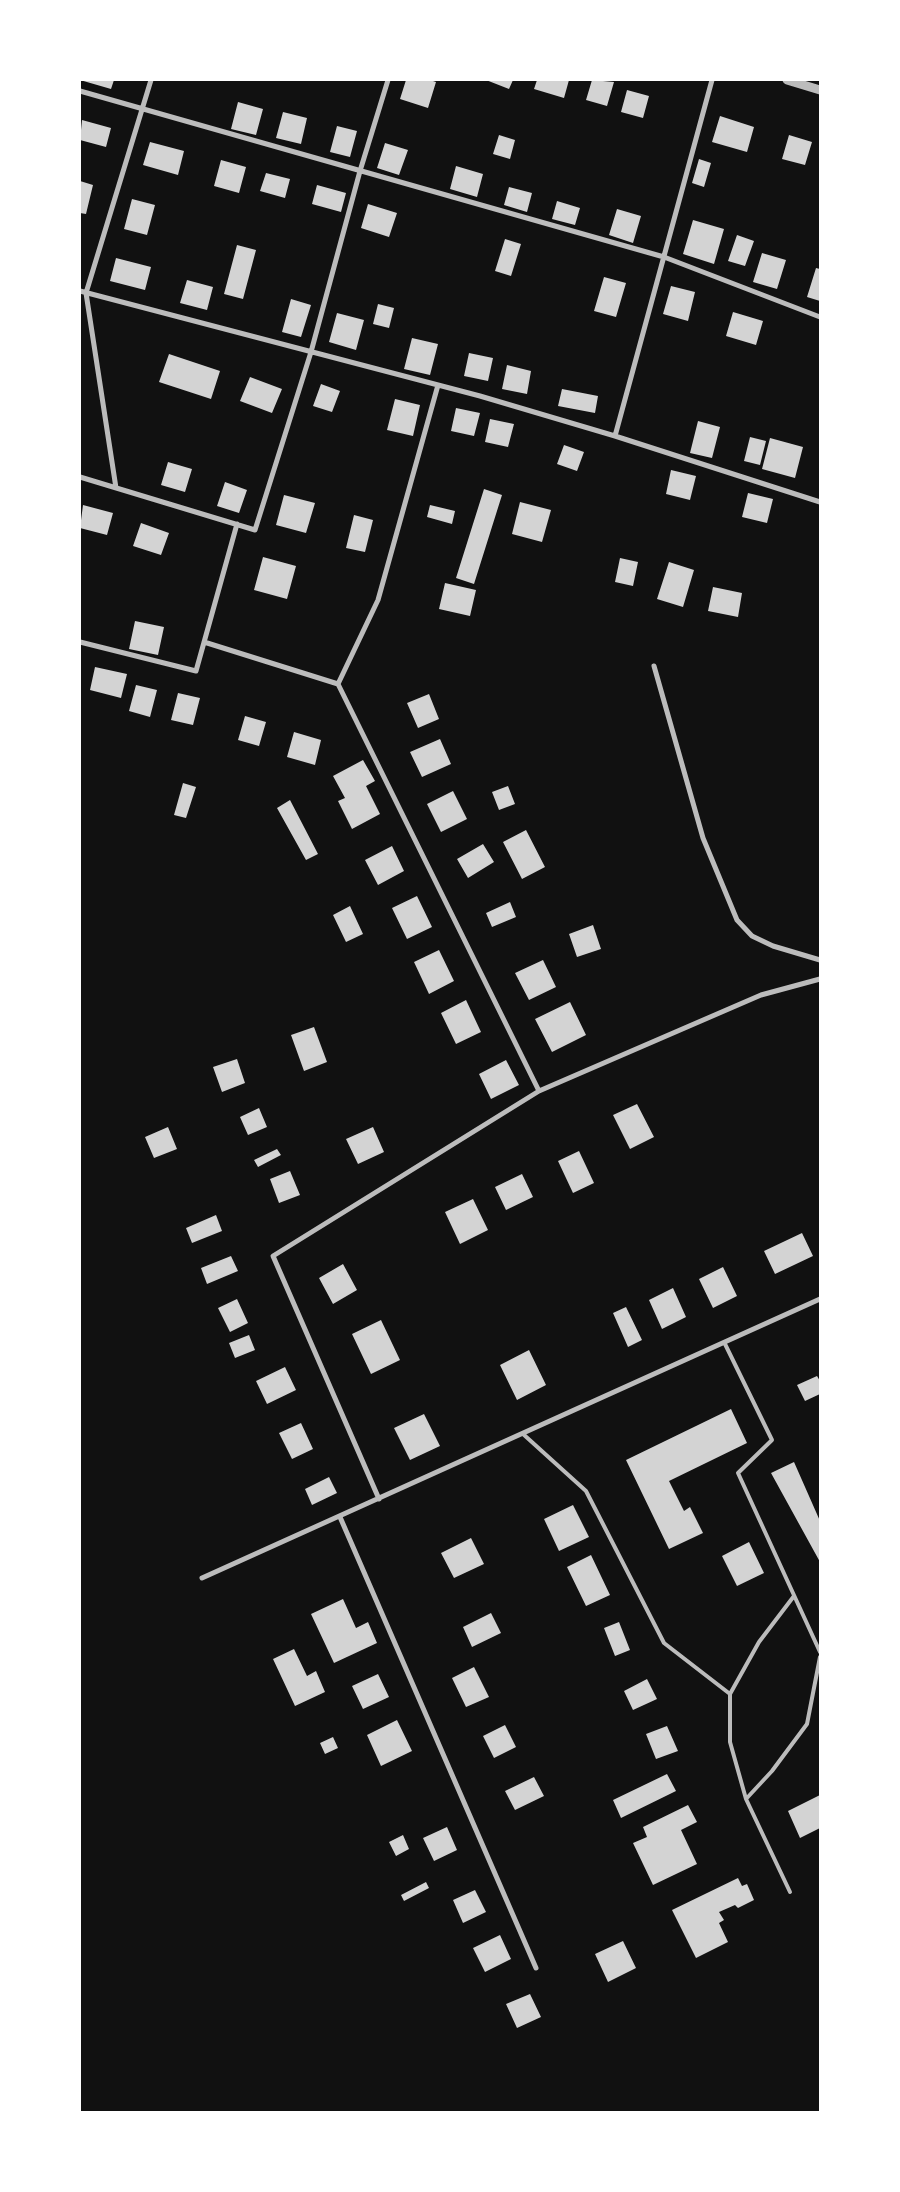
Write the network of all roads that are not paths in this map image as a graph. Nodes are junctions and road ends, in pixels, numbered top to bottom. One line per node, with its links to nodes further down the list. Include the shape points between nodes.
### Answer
1 (151, 80): 7 (street)
2 (388, 80): 8 (street)
3 (712, 80): 9 (street)
4 (787, 80): 5 (street)
5 (820, 90)
6 (80, 91): 7 (street)
7 (142, 109): 8 (street); 11 (street)
8 (360, 171): 9 (street); 13 (street)
9 (664, 258): 12 (street); 15 (street)
10 (80, 291): 11 (street)
11 (86, 293): 13 (street); 17 (street)
12 (820, 317)
13 (311, 352): 14 (street); 19 (street, via 254,530)
14 (438, 385): 15 (street); 23 (street, via 378,600)
15 (614, 436): 18 (street)
16 (80, 477): 17 (street)
17 (116, 488): 19 (street)
18 (820, 502)
19 (237, 524): 21 (street)
20 (80, 642): 21 (street, via 196,671)
21 (204, 642): 23 (street)
22 (654, 666): 24 (street, via 703,838 737,920 752,936)
23 (338, 684): 26 (street)
24 (820, 960)
25 (820, 979): 26 (street, via 761,995)
26 (539, 1091): 30 (street, via 273,1256)
27 (820, 1300): 28 (street)
28 (725, 1344): 29 (street); 33 (lane, via 772,1440 738,1473)
29 (523, 1434): 30 (street); 36 (lane, via 586,1491 664,1643)
30 (379, 1499): 31 (street)
31 (340, 1517): 32 (street); 39 (street)
32 (202, 1578)
33 (794, 1596): 34 (lane); 36 (lane, via 759,1642)
34 (820, 1652)
35 (820, 1657): 37 (lane, via 806,1724 772,1771)
36 (730, 1694): 37 (lane, via 730,1742)
37 (746, 1799): 38 (lane)
38 (790, 1892)
39 (536, 1968)

